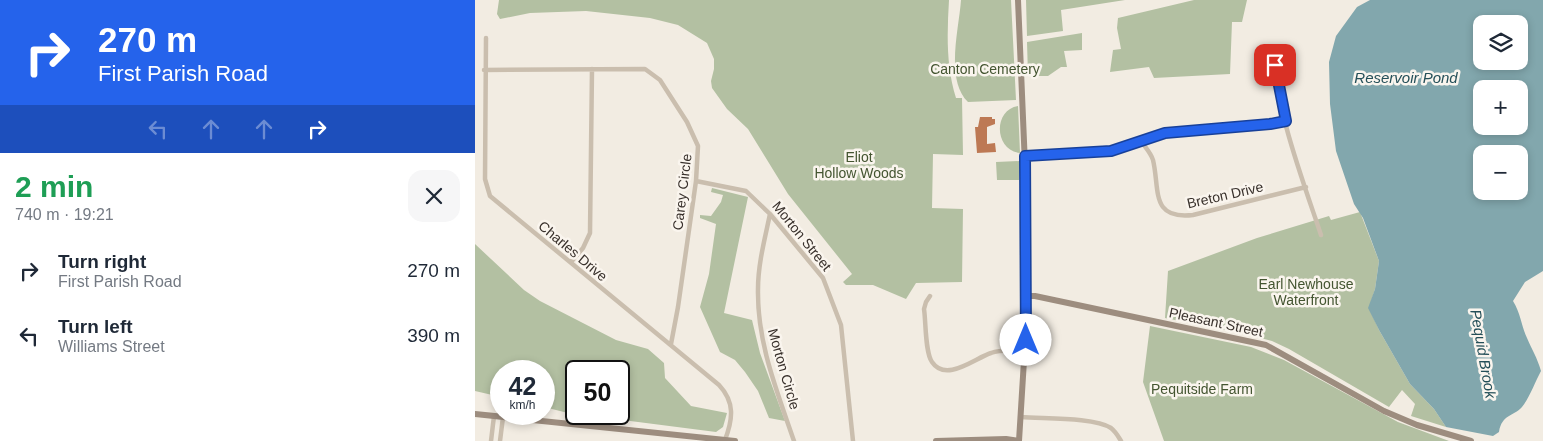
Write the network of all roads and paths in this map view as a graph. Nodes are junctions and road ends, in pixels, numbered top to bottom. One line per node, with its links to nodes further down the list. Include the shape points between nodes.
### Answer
1 (1019, 0): 8 (main road)
2 (486, 38): 5 (street, Charles Drive)
3 (1277, 56): 6 (street, via 1275,71)
4 (592, 69): 5 (street, Carey Circle); 9 (street, Carey Circle, via 645,69 660,80 696,138); 13 (street, via 590,233)
5 (484, 70): 13 (street, Charles Drive, via 485,180 490,196)
6 (1286, 121): 7 (street, via 1165,133); 10 (street)
7 (1141, 141): 8 (street, via 1111,151); 10 (street, Breton Drive, via 1153,158 1159,200 1163,207 1181,217)
8 (1025, 156): 15 (main road)
9 (696, 181): 11 (street, Morton Street, via 746,191); 16 (street, Carey Circle)
10 (1306, 187): 12 (street)
11 (770, 214): 28 (street, Morton Circle, via 759,269 760,330); 29 (street, Morton Street, via 817,270 830,292 844,342)
12 (1321, 235)
13 (571, 262): 16 (street, Charles Drive)
14 (930, 296): 17 (street, via 925,309 929,354 932,363 938,367 952,370 991,353)
15 (1026, 296): 17 (main road); 33 (main road, Pleasant Street, via 1265,345 1384,411 1417,426)
16 (671, 344): 24 (street, Charles Drive, via 725,392 732,419)
17 (1025, 351): 20 (main road)
18 (475, 414): 19 (main road)
19 (490, 416)
20 (1021, 417): 31 (main road); 32 (street, via 1101,424 1110,427)
21 (555, 423): 24 (main road)
22 (493, 425): 25 (street)
23 (502, 425): 26 (street)
24 (725, 440): 27 (main road)
25 (491, 441)
26 (500, 441)
27 (735, 441)
28 (794, 441)
29 (853, 441)
30 (936, 441): 31 (main road)
31 (1019, 441)
32 (1121, 441)
33 (1471, 441)

